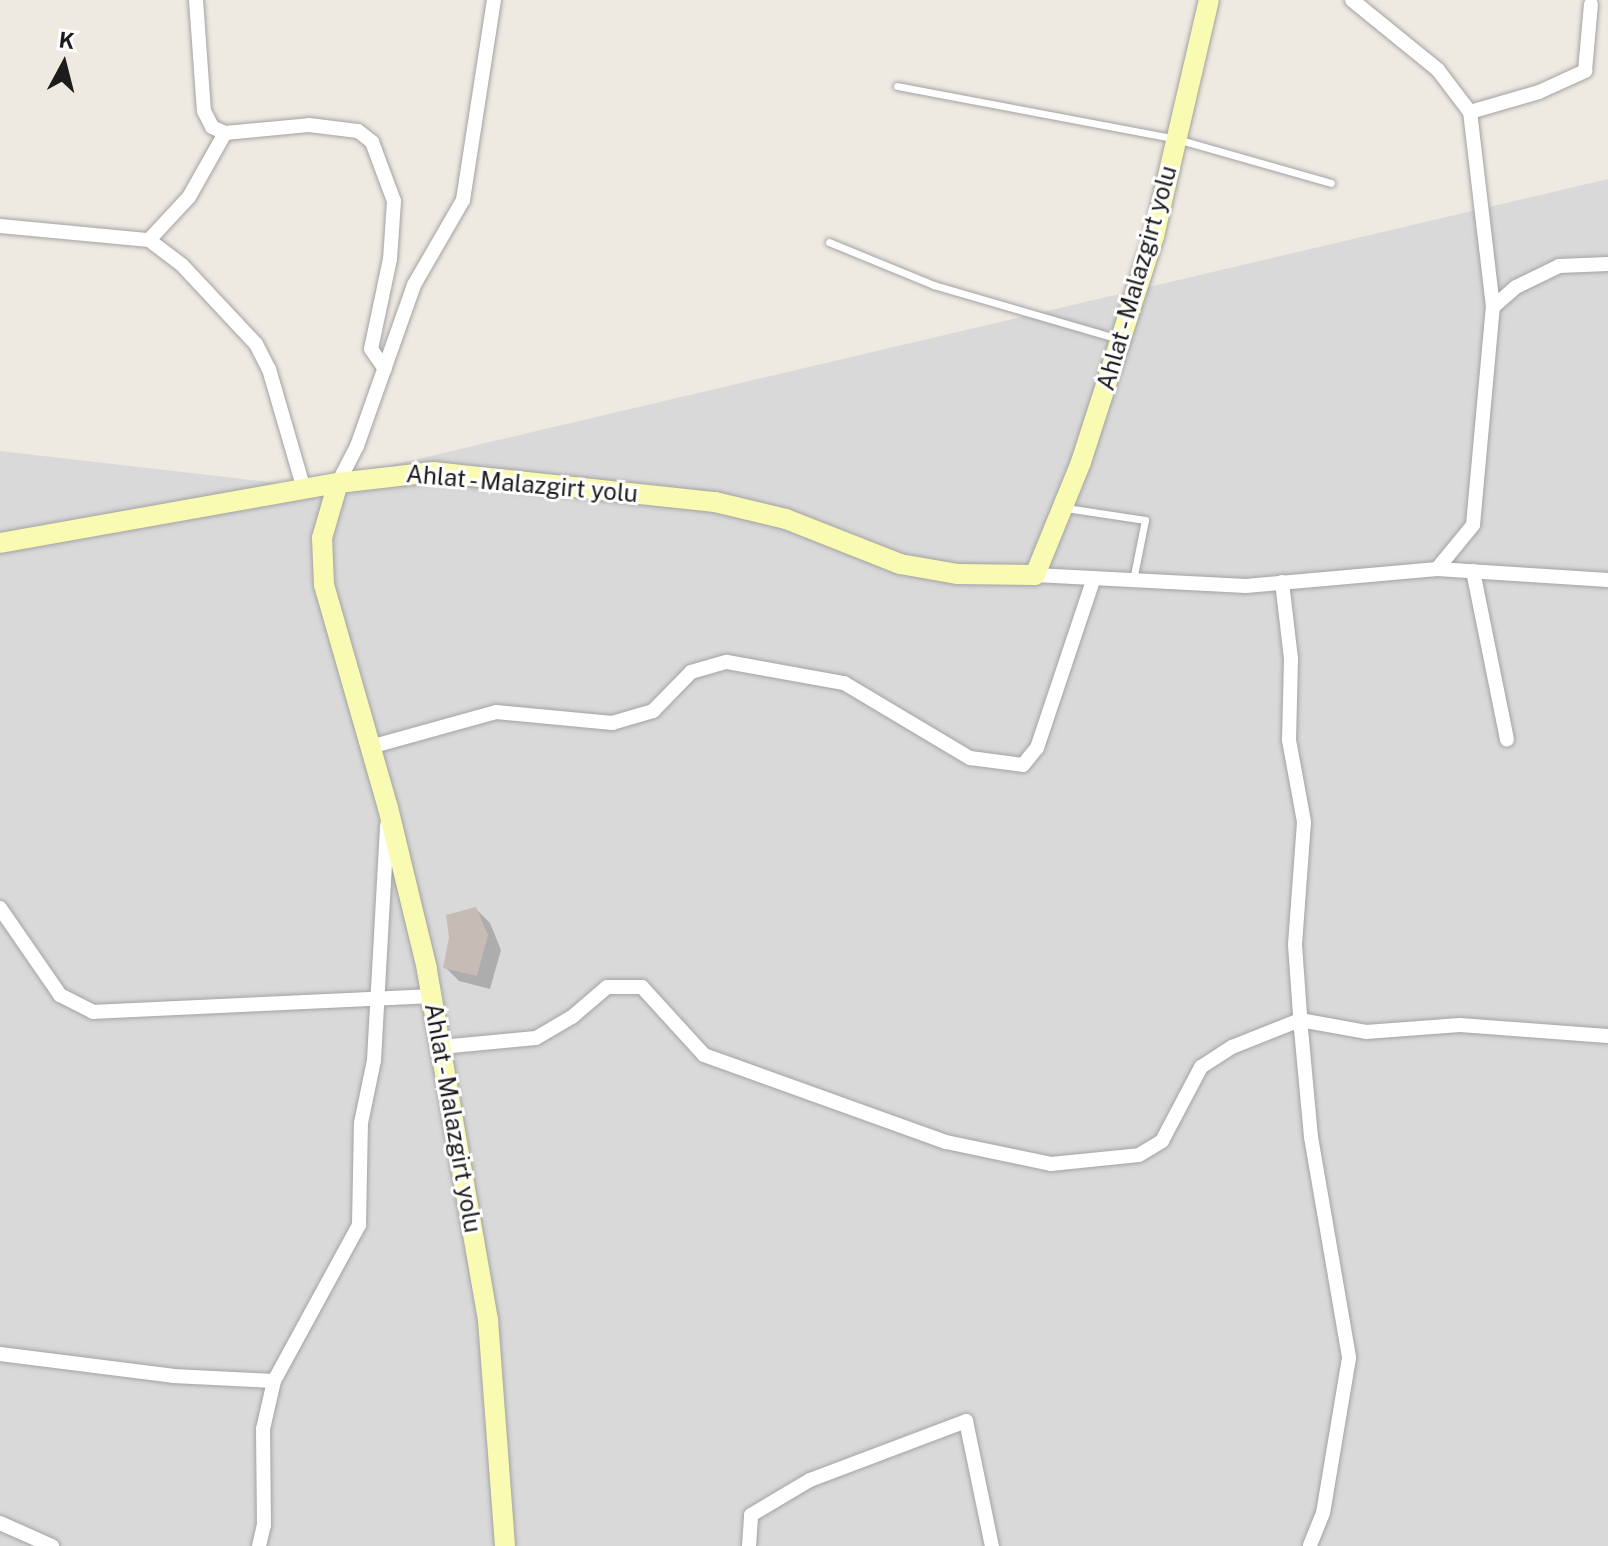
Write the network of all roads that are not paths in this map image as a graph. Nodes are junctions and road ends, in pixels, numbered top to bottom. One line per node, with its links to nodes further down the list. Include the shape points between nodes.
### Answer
1 (196, 0): 8 (street, via 204,111 212,127)
2 (494, 0): 17 (street, via 463,200 414,285)
3 (1209, 0): 9 (main road, Ahlat - Malazgirt yolu)
4 (1352, 0): 7 (street, via 1438,70)
5 (1591, 4): 7 (street, via 1585,71 1539,92)
6 (897, 86): 9 (lane)
7 (1470, 112): 15 (street)
8 (225, 133): 12 (street, via 189,197); 17 (street, via 347,127 372,142 394,201 390,259 371,349)
9 (1177, 139): 10 (lane); 16 (main road, Ahlat - Malazgirt yolu, via 1154,236)
10 (1331, 183)
11 (0, 226): 12 (street)
12 (149, 240): 19 (street, via 182,265 262,354)
13 (829, 242): 16 (lane, via 934,285)
14 (1608, 264): 15 (street, via 1559,266 1516,287)
15 (1493, 307): 22 (street, via 1473,525)
16 (1121, 339): 20 (main road, Ahlat - Malazgirt yolu)
17 (385, 369): 18 (street)
18 (338, 483): 19 (main road); 24 (main road, Ahlat - Malazgirt yolu, via 433,472 715,502 786,519 900,564 958,574); 30 (main road, Ahlat - Malazgirt yolu, via 322,538 321,564)
19 (303, 486): 21 (main road)
20 (1064, 508): 24 (main road, Ahlat - Malazgirt yolu); 26 (lane, via 1145,520)
21 (0, 543)
22 (1437, 569): 23 (street); 28 (street)
23 (1473, 571): 27 (street); 29 (street)
24 (1035, 575): 25 (street)
25 (1094, 578): 26 (street); 30 (street, via 1037,748 1023,765 970,758 844,683 727,662 691,672 653,711 612,723 496,712)
26 (1133, 580): 28 (street)
27 (1608, 580)
28 (1282, 582): 35 (street, via 1291,659 1289,740 1304,822 1295,945)
29 (1507, 740)
30 (370, 747): 31 (main road, Ahlat - Malazgirt yolu)
31 (388, 808): 33 (main road, Ahlat - Malazgirt yolu); 34 (street)
32 (0, 908): 34 (street, via 60,995 93,1012)
33 (432, 996): 34 (street); 37 (main road, Ahlat - Malazgirt yolu)
34 (375, 1001): 39 (street, via 374,1060 361,1123 359,1225)
35 (1300, 1020): 36 (street, via 1366,1032 1460,1025); 37 (street, via 1232,1047 1201,1067 1162,1141 1139,1155 1051,1164 946,1142 704,1055 642,987 607,987 536,1038); 46 (street, via 1311,1137 1349,1358 1326,1499)
36 (1608, 1036)
37 (441, 1047): 43 (main road, Ahlat - Malazgirt yolu, via 488,1320)
38 (0, 1354): 39 (street, via 173,1376)
39 (274, 1381): 42 (street, via 263,1429 264,1525)
40 (0, 1523): 41 (street)
41 (52, 1546)
42 (259, 1546)
43 (505, 1546)
44 (749, 1546): 45 (street, via 751,1515 810,1480 966,1421)
45 (992, 1546)
46 (1310, 1546)

